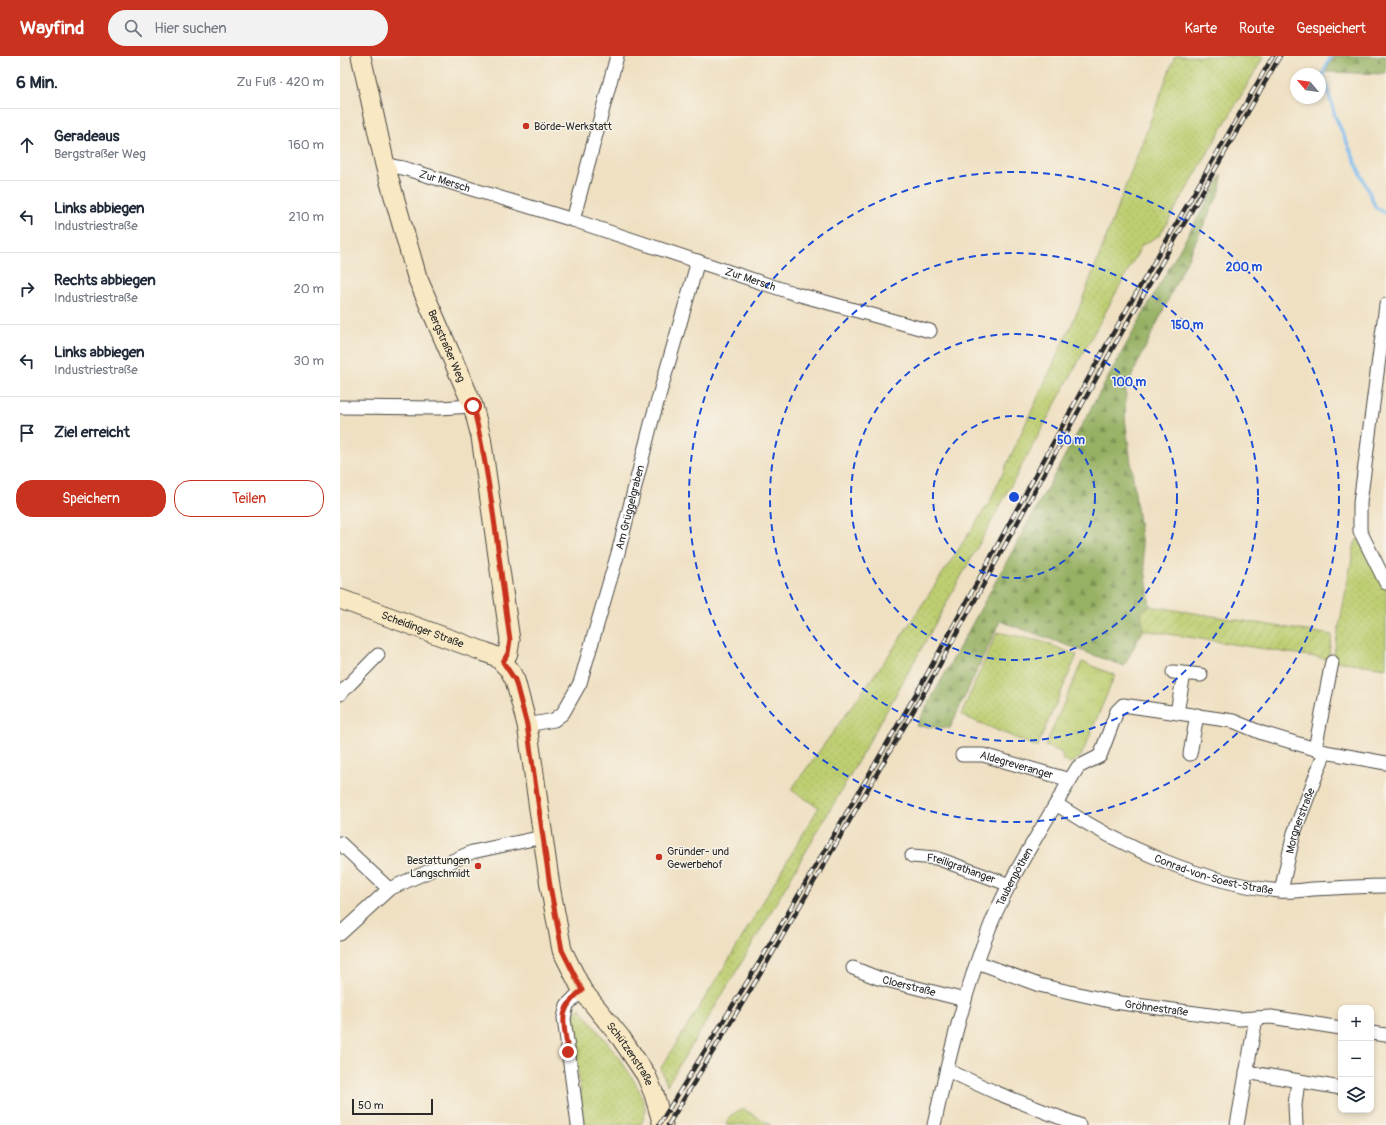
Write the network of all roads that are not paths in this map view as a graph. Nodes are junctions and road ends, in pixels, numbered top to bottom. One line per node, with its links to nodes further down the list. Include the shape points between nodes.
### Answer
1 (361, 56): 3 (main road, Bergstraßer Weg)
2 (617, 56): 4 (street)
3 (385, 164): 4 (street, Zur Mersch); 8 (main road, Bergstraßer Weg, via 417,277)
4 (573, 220): 5 (street, Zur Mersch)
5 (698, 261): 7 (street, Zur Mersch, via 793,293); 19 (street, Am Grüggelgraben, via 580,683 563,713 554,720)
6 (1386, 305): 10 (street, via 1360,503 1360,531)
7 (930, 331)
8 (473, 406): 9 (street); 13 (main road, Bergstraßer Weg, via 487,476 510,640 508,653)
9 (340, 407)
10 (1386, 583)
11 (340, 599): 13 (main road, Scheidinger Straße, via 485,652)
12 (378, 655): 16 (street)
13 (503, 662): 19 (main road, Schützenstraße, via 515,680)
14 (1332, 662): 20 (street, Morgnerstraße)
15 (1201, 675): 17 (street, via 1178,673)
16 (340, 694)
17 (1177, 712): 18 (street, Taubenpöthen); 24 (street, Taubenpöthen, via 1123,705 1116,711 1100,756 1078,767)
18 (1197, 715): 20 (street, Taubenpöthen, via 1233,721); 21 (street)
19 (527, 725): 26 (main road, Schützenstraße)
20 (1320, 751): 23 (street); 32 (street, Morgnerstraße, via 1294,833)
21 (1190, 754)
22 (962, 755): 24 (street, Aldegreveranger, via 983,755)
23 (1386, 763)
24 (1070, 780): 25 (street, Taubenpöthen)
25 (1056, 804): 29 (street, Taubenpöthen); 32 (street, Conrad-von-Soest-Straße, via 1124,844 1176,865 1237,884)
26 (543, 837): 31 (street, via 472,852); 36 (main road, Schützenstraße, via 562,950)
27 (340, 843): 31 (street)
28 (912, 856): 29 (street, Freiligrathanger, via 936,858)
29 (1010, 885): 34 (street, Taubenpöthen)
30 (1386, 886): 32 (street, Conrad-von-Soest-Straße)
31 (390, 889): 33 (street)
32 (1281, 891)
33 (340, 934)
34 (977, 962): 37 (street, Taubenpöthen); 38 (street, Gröhnestraße, via 1039,985 1114,1002 1240,1019)
35 (853, 968): 37 (street, Cloerstraße, via 878,978)
36 (582, 990): 46 (street, via 567,1005 564,1018); 47 (main road, Schützenstraße, via 621,1038 646,1075)
37 (965, 1000): 42 (street, Taubenpöthen)
38 (1256, 1018): 39 (street, Gröhnestraße, via 1271,1017); 43 (street)
39 (1338, 1028)
40 (1374, 1033): 41 (street)
41 (1386, 1035)
42 (947, 1070): 48 (street, Taubenpöthen); 49 (street)
43 (1246, 1072): 44 (street); 50 (street)
44 (1298, 1082): 45 (street); 51 (street)
45 (1338, 1088)
46 (578, 1125)
47 (663, 1125)
48 (934, 1125)
49 (1079, 1125)
50 (1237, 1125)
51 (1296, 1125)

